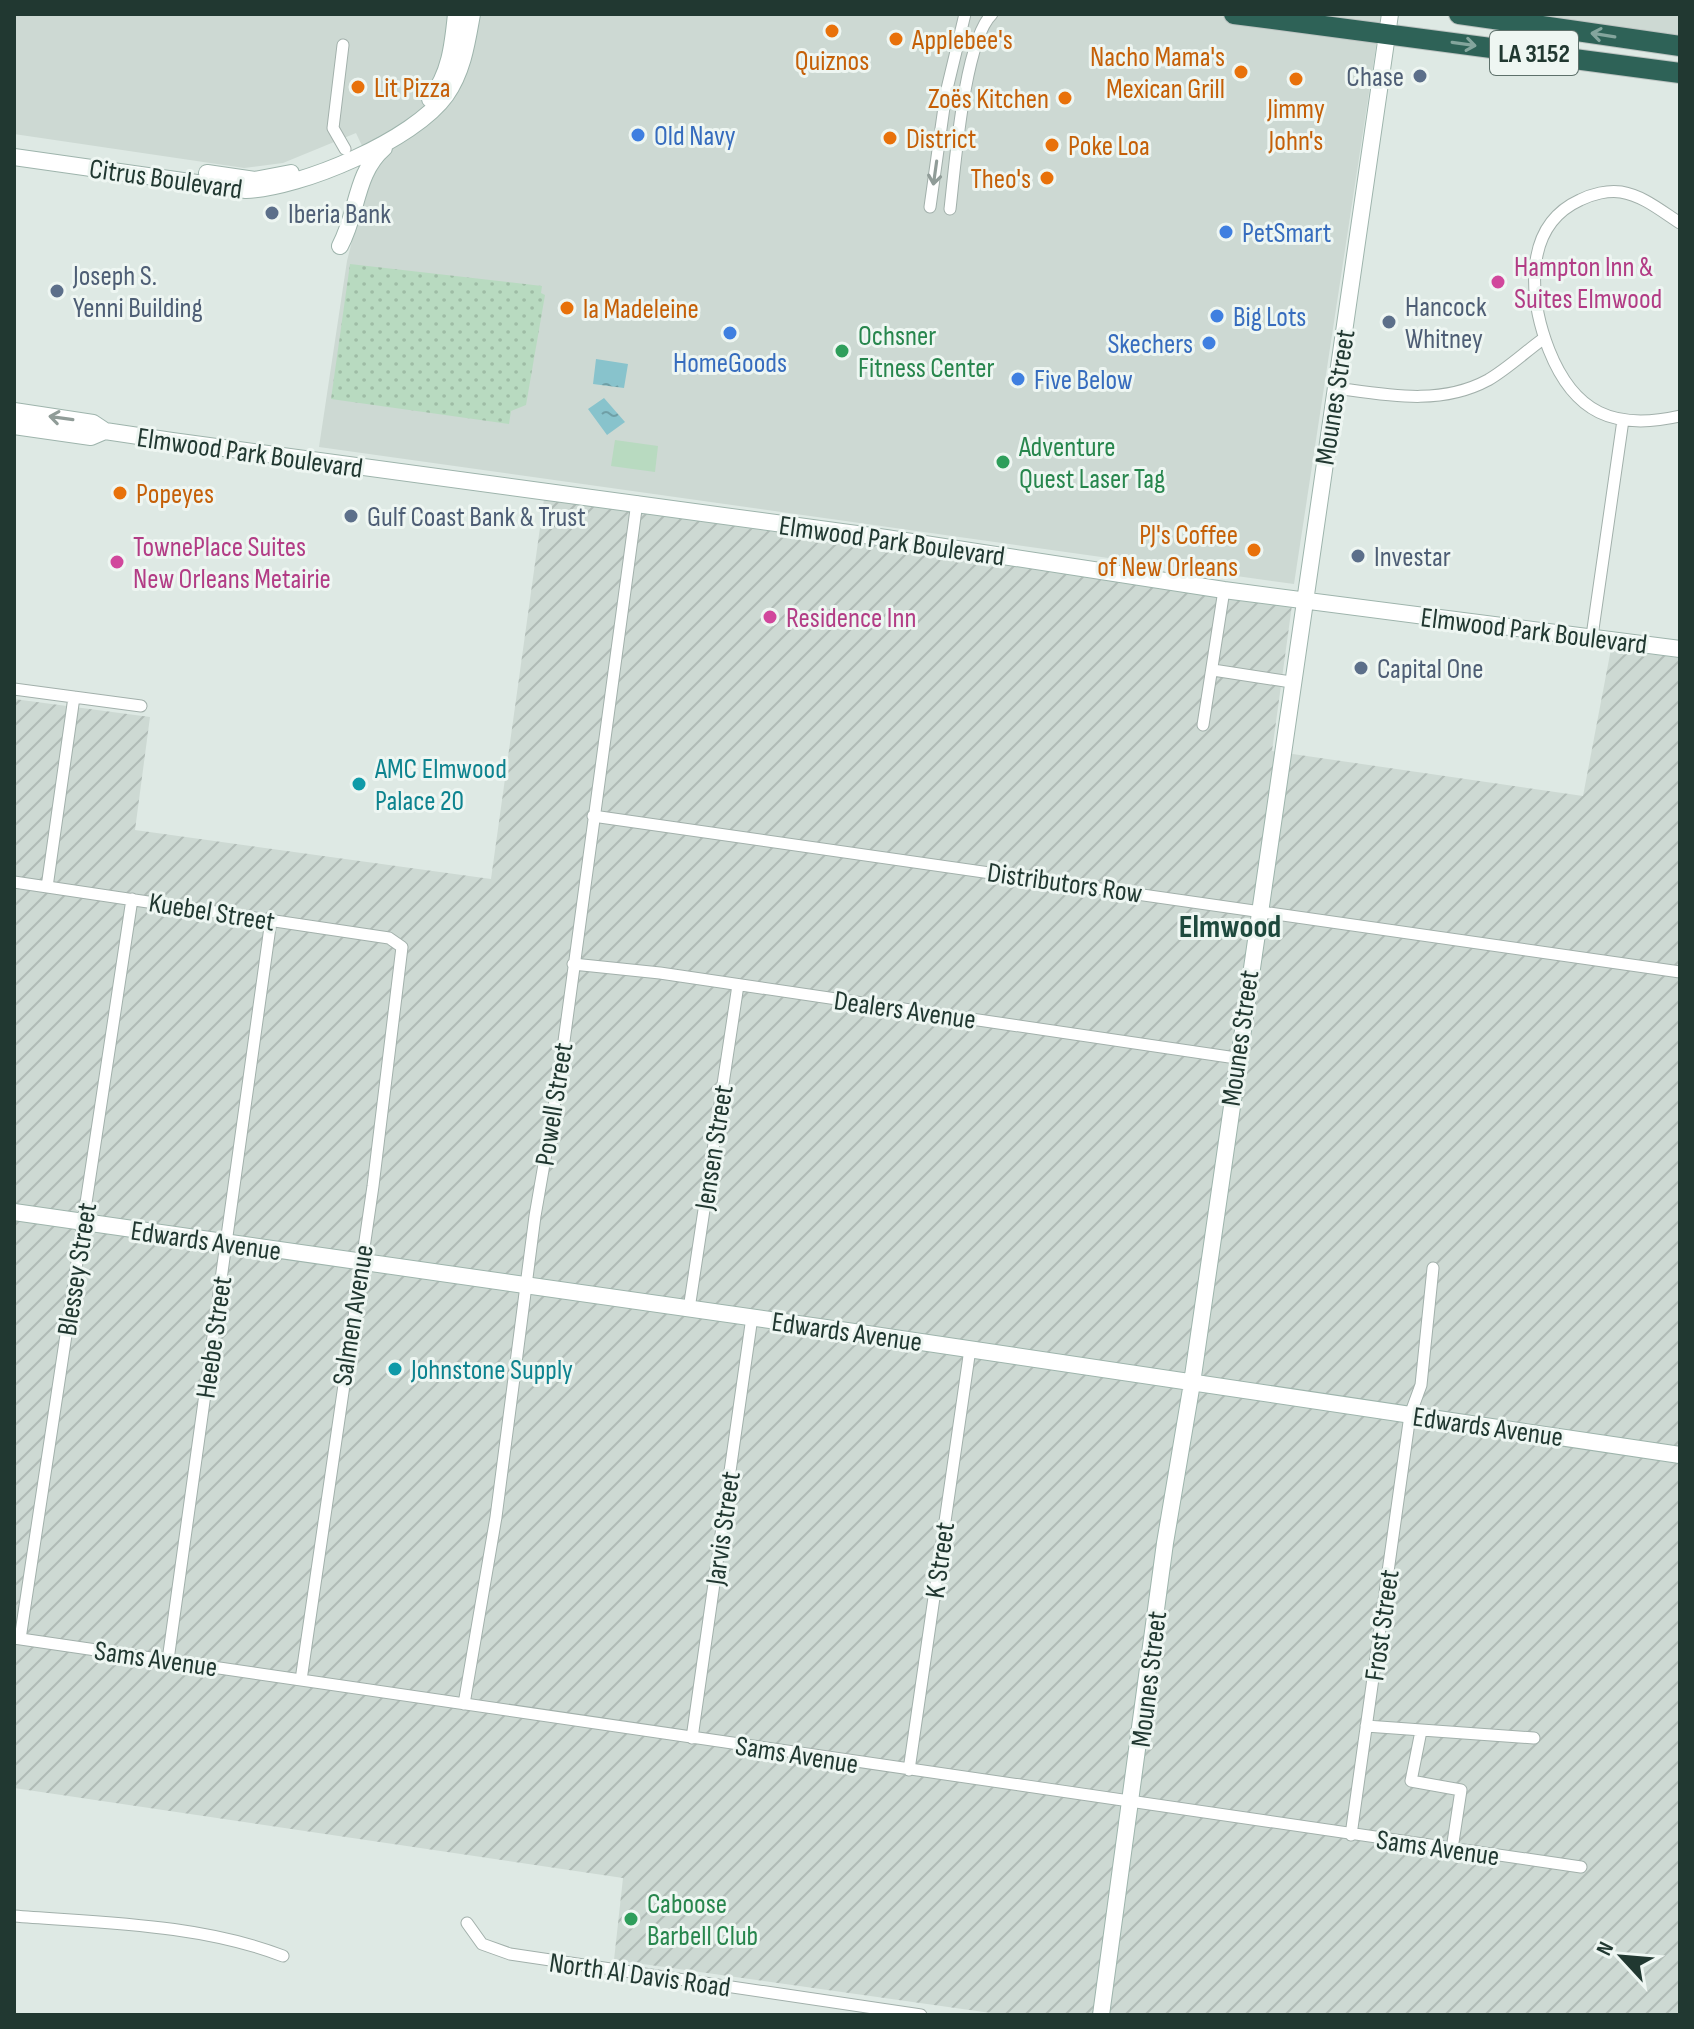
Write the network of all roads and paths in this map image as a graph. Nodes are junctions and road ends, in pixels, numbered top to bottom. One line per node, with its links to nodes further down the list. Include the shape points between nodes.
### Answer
1 (456, 14): 15 (street, Citrus Boulevard, via 450,59 439,88 397,125)
2 (472, 14): 13 (street, Citrus Boulevard, via 460,70 448,92 422,121)
3 (965, 14): 17 (street, one-way to 17, via 946,93)
4 (992, 14): 7 (street)
5 (1242, 14): 8 (highway, LA 3152)
6 (1459, 14): 10 (highway, LA 3152, one-way to 6)
7 (983, 19): 18 (street, via 964,99)
8 (1388, 24): 11 (highway, LA 3152, one-way to 11); 22 (street, Mounes Street)
9 (343, 45): 15 (street, via 333,128)
10 (1680, 48): 11 (highway)
11 (1654, 70): 12 (highway, LA 3152)
12 (1680, 73)
13 (395, 138): 16 (street, Citrus Boulevard, via 272,189 246,190); 20 (street, via 367,163)
14 (14, 147): 15 (street, Citrus Boulevard, via 255,180 301,169)
15 (345, 149)
16 (14, 157)
17 (930, 207)
18 (950, 209)
19 (1680, 223): 21 (street, via 1659,207 1619,191 1565,207 1552,220 1535,260)
20 (340, 246)
21 (1543, 339): 22 (street, via 1489,379 1457,392 1413,398); 25 (street, via 1572,394 1603,415)
22 (1336, 388): 30 (street, Mounes Street)
23 (14, 411): 27 (street, Elmwood Park Boulevard, one-way to 23, via 93,423)
24 (1680, 416): 25 (street)
25 (1623, 420): 31 (street)
26 (14, 426): 27 (street, Elmwood Park Boulevard, via 91,437)
27 (105, 431): 28 (street, Elmwood Park Boulevard)
28 (637, 502): 29 (street, Elmwood Park Boulevard); 39 (street, Powell Street)
29 (1224, 590): 30 (street, Elmwood Park Boulevard); 33 (street)
30 (1302, 601): 31 (street, Elmwood Park Boulevard); 34 (street, Mounes Street)
31 (1592, 636): 32 (street, Elmwood Park Boulevard)
32 (1680, 649)
33 (1213, 670): 34 (street); 38 (street)
34 (1291, 682): 43 (street, Mounes Street)
35 (14, 689): 36 (street)
36 (74, 697): 37 (street); 41 (street)
37 (141, 706)
38 (1203, 725)
39 (593, 816): 43 (street, Distributors Row); 46 (street, Powell Street)
40 (14, 882): 41 (street, Kuebel Street)
41 (47, 887): 42 (street, Kuebel Street)
42 (132, 899): 44 (street, Kuebel Street); 51 (street, Blessey Street)
43 (1258, 910): 47 (street, Distributors Row); 49 (street, Mounes Street)
44 (271, 920): 45 (street, Kuebel Street, via 389,938); 52 (street, Heebe Street)
45 (402, 951): 53 (street, Salmen Avenue)
46 (573, 964): 48 (street, Dealers Avenue); 55 (street, Powell Street)
47 (1680, 972)
48 (738, 985): 49 (street, Dealers Avenue); 56 (street, Jensen Street)
49 (1236, 1058): 59 (street, Mounes Street)
50 (14, 1212): 51 (street, Edwards Avenue)
51 (83, 1222): 52 (street, Edwards Avenue); 62 (street, Blessey Street)
52 (226, 1244): 53 (street, Edwards Avenue); 63 (street, Heebe Street)
53 (360, 1263): 55 (street, Edwards Avenue); 64 (street, Salmen Avenue)
54 (1433, 1268): 60 (street, Frost Street, via 1421,1385)
55 (526, 1286): 56 (street, Edwards Avenue); 65 (street, Powell Street, via 496,1517)
56 (689, 1309): 57 (street, Edwards Avenue)
57 (752, 1317): 58 (street, Edwards Avenue); 68 (street, Jarvis Street)
58 (970, 1349): 59 (street, Edwards Avenue); 70 (street, K Street)
59 (1192, 1383): 60 (street, Edwards Avenue); 71 (street, Mounes Street, via 1165,1543)
60 (1410, 1415): 61 (street, Edwards Avenue); 66 (street, Frost Street)
61 (1680, 1455)
62 (17, 1639): 63 (street, Sams Avenue)
63 (168, 1660): 64 (street, Sams Avenue)
64 (301, 1680): 65 (street, Sams Avenue)
65 (464, 1704): 68 (street, Sams Avenue)
66 (1366, 1726): 67 (street); 72 (street, Frost Street)
67 (1421, 1731): 69 (street); 73 (street, via 1411,1781 1461,1790)
68 (692, 1738): 70 (street, Sams Avenue)
69 (1534, 1738)
70 (909, 1770): 71 (street, Sams Avenue)
71 (1132, 1803): 72 (street, Sams Avenue); 79 (street, Mounes Street)
72 (1351, 1835): 73 (street, Sams Avenue)
73 (1452, 1849): 74 (street, Sams Avenue)
74 (1581, 1867)
75 (14, 1916): 77 (street, via 191,1933 243,1941)
76 (467, 1923): 78 (street, North Al Davis Road, via 482,1944 510,1954)
77 (283, 1956)
78 (921, 2015)
79 (1101, 2015)

